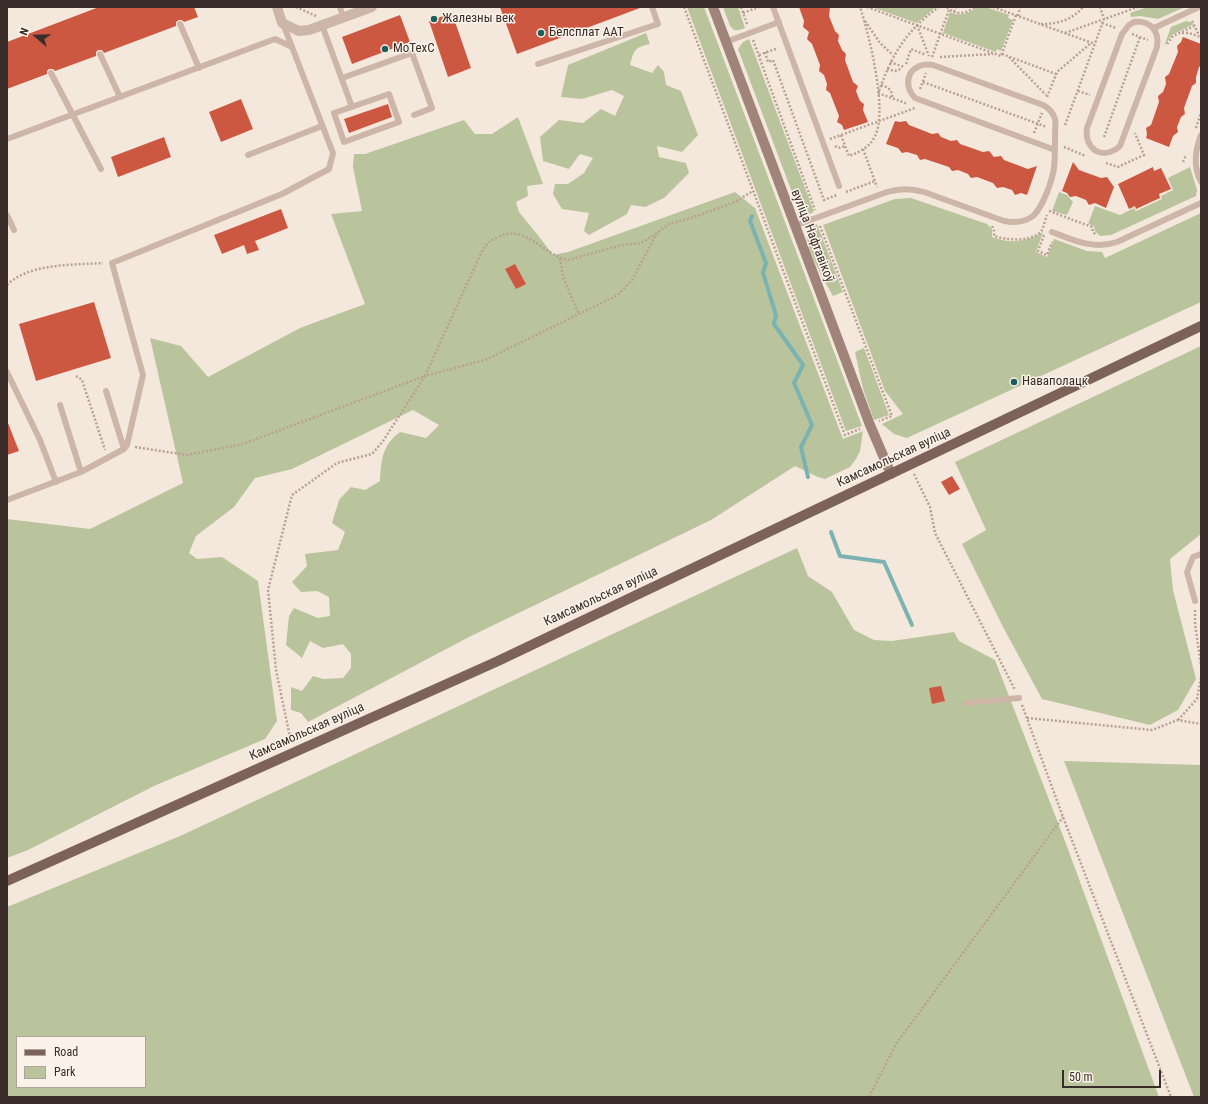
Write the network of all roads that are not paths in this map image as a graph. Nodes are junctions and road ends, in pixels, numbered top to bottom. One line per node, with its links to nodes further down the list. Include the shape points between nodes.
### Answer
1 (277, 7): 10 (street)
2 (340, 7): 8 (lane)
3 (372, 7): 8 (street)
4 (652, 7): 20 (lane, via 658,24)
5 (713, 7): 17 (street, вуліца Нафтавікоў)
6 (773, 7): 9 (lane)
7 (1199, 7): 13 (lane)
8 (343, 17): 12 (street)
9 (779, 22): 17 (lane); 36 (lane)
10 (282, 23): 14 (street); 15 (lane)
11 (180, 24): 21 (lane)
12 (322, 25): 14 (street); 23 (lane)
13 (1154, 28): 13 (lane, via 1146,23 1134,22 1124,29 1087,128 1087,140 1093,149 1099,152 1110,153 1123,141 1157,47)
14 (299, 31): 15 (lane)
15 (287, 35): 16 (lane); 18 (lane)
16 (275, 39): 18 (lane); 21 (lane)
17 (726, 42): 39 (street, вуліца Нафтавікоў)
18 (292, 47): 28 (lane)
19 (100, 54): 24 (lane)
20 (538, 64)
21 (199, 68): 24 (lane)
22 (52, 72): 26 (lane)
23 (342, 78): 25 (lane); 27 (lane, via 412,53 432,108)
24 (120, 97): 26 (lane)
25 (352, 107): 25 (lane, via 334,113 344,142 399,122 389,94)
26 (72, 115): 30 (lane); 34 (lane)
27 (414, 115)
28 (322, 126): 32 (lane); 46 (lane, via 333,153 329,168 282,194 112,263 144,375)
29 (1201, 135): 33 (lane, via 1196,150)
30 (7, 139)
31 (1055, 150): 31 (lane, via 1055,118 1044,106 933,65 916,67 909,76 908,88 920,101); 39 (lane, via 1053,174 1042,203 1027,220 1004,221 924,192 906,189 887,192)
32 (248, 155)
33 (1198, 162): 35 (lane, via 1197,172)
34 (101, 169)
35 (1201, 182)
36 (839, 186)
37 (1201, 203): 41 (lane, via 1110,245 1089,245)
38 (7, 215): 40 (lane)
39 (794, 226): 48 (street, вуліца Нафтавікоў, via 872,431)
40 (14, 230)
41 (1051, 232)
42 (1201, 326): 48 (main road, Камсамольская вуліца)
43 (7, 372): 49 (lane, via 40,440)
44 (106, 391): 46 (lane)
45 (60, 405): 47 (lane)
46 (125, 447): 47 (lane)
47 (81, 472): 49 (lane)
48 (891, 474): 55 (main road, Камсамольская вуліца, via 498,661)
49 (56, 482): 50 (lane)
50 (7, 500)
51 (1201, 554): 52 (lane, via 1193,557 1187,572)
52 (1195, 601)
53 (1019, 698): 54 (lane)
54 (966, 703)
55 (7, 880)

